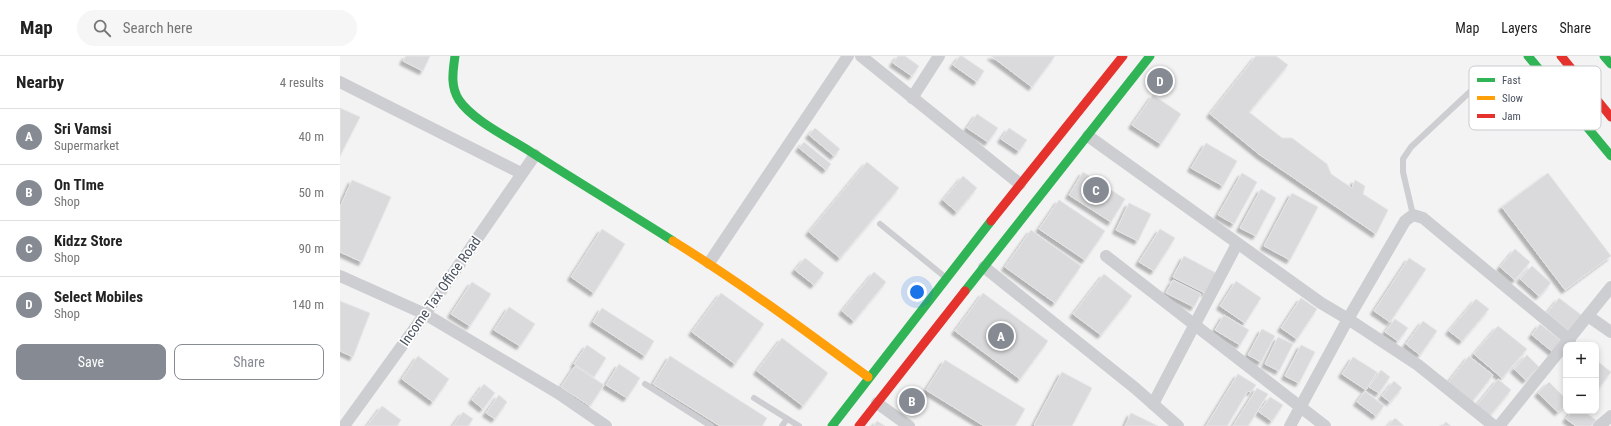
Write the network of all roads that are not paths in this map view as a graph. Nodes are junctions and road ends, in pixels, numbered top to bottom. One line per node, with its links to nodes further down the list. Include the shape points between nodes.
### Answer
1 (455, 56): 20 (street, via 451,73 456,98 475,116)
2 (848, 56): 28 (street)
3 (861, 56): 15 (street)
4 (939, 56): 15 (street)
5 (1123, 56): 23 (street)
6 (1150, 56): 19 (street)
7 (1528, 56): 11 (street)
8 (1561, 56): 12 (street)
9 (1604, 56): 10 (street)
10 (1611, 64)
11 (1536, 66)
12 (1569, 66)
13 (340, 82): 22 (street)
14 (1469, 93): 24 (lane, via 1411,148 1404,159 1402,172)
15 (912, 98): 23 (street)
16 (1601, 105): 17 (street)
17 (1611, 117)
18 (1589, 130): 21 (street)
19 (1088, 136): 26 (street); 29 (street)
20 (535, 155): 22 (street, Income Tax Office Road); 28 (street)
21 (1611, 156)
22 (521, 173): 33 (street, Income Tax Office Road)
23 (1020, 184): 31 (street)
24 (1413, 215): 35 (street, via 1405,221); 38 (street, via 1423,218)
25 (880, 224): 31 (lane)
26 (1238, 244): 35 (street); 36 (street)
27 (1106, 256): 36 (street)
28 (709, 263): 39 (street)
29 (984, 267): 42 (street); 43 (street)
30 (340, 276): 33 (street)
31 (946, 278): 39 (street)
32 (1611, 287): 34 (street)
33 (425, 314): 47 (street, Income Tax Office Road); 48 (street, via 558,393)
34 (1588, 316): 37 (street); 38 (street)
35 (1348, 319): 44 (street); 58 (street, via 1418,365)
36 (1194, 324): 43 (street); 44 (street)
37 (1611, 332)
38 (1570, 340): 59 (street)
39 (868, 377): 52 (street)
40 (645, 384): 49 (lane)
41 (754, 398): 46 (lane)
42 (877, 403): 53 (street); 54 (street)
43 (1153, 404): 55 (street)
44 (1300, 407): 56 (street); 57 (street)
45 (1611, 416): 60 (street)
46 (787, 419): 50 (lane); 51 (lane)
47 (344, 426)
48 (606, 426)
49 (711, 426)
50 (782, 426)
51 (799, 426)
52 (832, 426)
53 (859, 426)
54 (909, 426)
55 (1178, 426)
56 (1290, 426)
57 (1324, 426)
58 (1494, 426)
59 (1500, 426)
60 (1599, 426)

